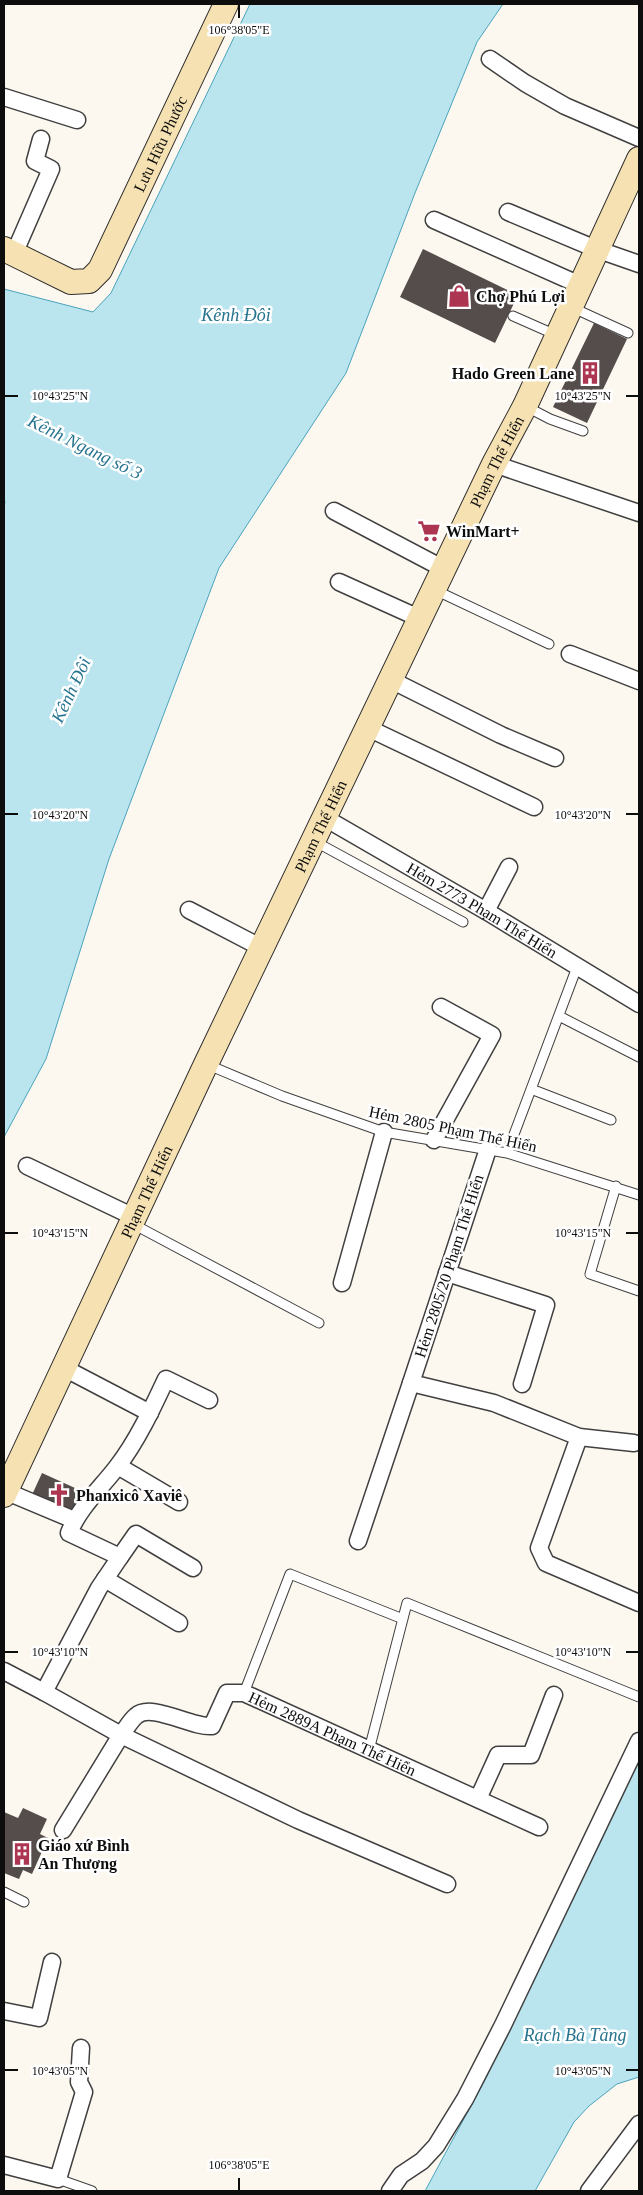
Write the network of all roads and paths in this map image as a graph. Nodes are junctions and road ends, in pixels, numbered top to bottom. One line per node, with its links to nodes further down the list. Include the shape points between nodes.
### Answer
1 (226, 4): 11 (main road, Lưu Hữu Phước, via 100,270 90,280 71,282)
2 (490, 59): 5 (street, via 565,106)
3 (4, 97): 4 (street)
4 (77, 120)
5 (639, 138)
6 (42, 140): 11 (street, via 35,162 51,169)
7 (639, 162): 10 (main road, Phạm Thế Hiển)
8 (508, 212): 10 (street)
9 (434, 220): 13 (street)
10 (596, 249): 12 (street); 13 (main road, Phạm Thế Hiển)
11 (9, 252)
12 (639, 264)
13 (580, 285): 14 (main road, Phạm Thế Hiển)
14 (570, 307): 16 (lane); 17 (main road, Phạm Thế Hiển)
15 (513, 316): 17 (lane)
16 (628, 333)
17 (556, 335): 18 (main road, Phạm Thế Hiển)
18 (525, 406): 19 (lane); 20 (main road, Phạm Thế Hiển)
19 (583, 431)
20 (494, 464): 22 (street); 23 (main road, Phạm Thế Hiển)
21 (334, 511): 23 (street)
22 (639, 513)
23 (440, 579): 25 (main road, Phạm Thế Hiển); 26 (lane)
24 (339, 582): 25 (street)
25 (420, 619): 28 (main road, Phạm Thế Hiển)
26 (549, 644)
27 (570, 654): 29 (street)
28 (391, 680): 30 (main road, Phạm Thế Hiển); 31 (street)
29 (639, 681)
30 (368, 728): 32 (street); 33 (main road, Phạm Thế Hiển)
31 (555, 758)
32 (534, 807)
33 (325, 818): 34 (main road, Phạm Thế Hiển); 37 (street, Hẻm 2773 Phạm Thế Hiển)
34 (314, 841): 38 (lane); 39 (main road, Phạm Thế Hiển)
35 (509, 867): 37 (street)
36 (189, 910): 39 (street)
37 (486, 911): 40 (street, Hẻm 2773 Phạm Thế Hiển)
38 (463, 922)
39 (262, 948): 45 (main road, Phạm Thế Hiển)
40 (577, 967): 41 (street, Hẻm 2773 Phạm Thế Hiển); 43 (lane)
41 (639, 1004)
42 (441, 1007): 49 (street, via 492,1035)
43 (558, 1016): 44 (lane); 46 (lane)
44 (639, 1057)
45 (206, 1064): 48 (lane, Hẻm 2805 Phạm Thế Hiển, via 282,1096); 55 (main road, Phạm Thế Hiển)
46 (531, 1089): 47 (lane); 51 (lane)
47 (611, 1120)
48 (384, 1132): 49 (lane, Hẻm 2805 Phạm Thế Hiển); 57 (street)
49 (434, 1140): 50 (lane, Hẻm 2805 Phạm Thế Hiển)
50 (488, 1149): 51 (lane, Hẻm 2805 Phạm Thế Hiển); 56 (street, Hẻm 2805/20 Phạm Thế Hiển)
51 (507, 1153): 53 (lane, Hẻm 2805 Phạm Thế Hiển)
52 (28, 1166): 55 (street)
53 (616, 1186): 54 (lane, Hẻm 2805 Phạm Thế Hiển); 58 (lane, via 590,1274)
54 (639, 1196)
55 (132, 1220): 59 (lane); 60 (main road, Phạm Thế Hiển)
56 (447, 1273): 61 (street, Hẻm 2805/20 Phạm Thế Hiển); 62 (street, via 546,1305)
57 (342, 1284)
58 (639, 1291)
59 (319, 1323)
60 (64, 1368): 64 (street); 68 (main road, Phạm Thế Hiển)
61 (411, 1383): 65 (street, via 494,1403); 71 (street, Hẻm 2805/20 Phạm Thế Hiển)
62 (522, 1384)
63 (209, 1400): 64 (street, via 166,1379)
64 (150, 1413): 67 (street)
65 (579, 1437): 66 (street); 75 (street, via 540,1548 546,1563)
66 (634, 1444)
67 (118, 1466): 69 (street); 70 (street)
68 (5, 1493): 70 (street)
69 (178, 1502)
70 (74, 1520): 72 (street, via 69,1533)
71 (358, 1541)
72 (120, 1557): 73 (street, via 136,1534); 74 (street)
73 (194, 1568)
74 (105, 1579): 77 (street); 79 (street)
75 (639, 1603)
76 (403, 1619): 80 (lane, via 290,1574); 82 (lane, via 408,1603); 85 (lane)
77 (178, 1623)
78 (4, 1672): 79 (street)
79 (44, 1692): 83 (street)
80 (244, 1693): 83 (street, Hẻm 2889A Phạm Thế Hiển, via 227,1693 212,1726 203,1727 148,1712 136,1715); 85 (street, Hẻm 2889A Phạm Thế Hiển)
81 (554, 1695): 86 (street, via 530,1755 498,1755)
82 (639, 1697)
83 (121, 1736): 88 (street); 89 (street, via 298,1820)
84 (639, 1741): 99 (street, via 465,2099 436,2146 395,2181)
85 (369, 1750): 86 (street, Hẻm 2889A Phạm Thế Hiển)
86 (478, 1799): 87 (street, Hẻm 2889A Phạm Thế Hiển)
87 (539, 1827)
88 (63, 1830)
89 (447, 1884)
90 (4, 1892): 91 (lane)
91 (24, 1902)
92 (52, 1962): 93 (street, via 39,2018)
93 (4, 2011)
94 (81, 2048): 97 (street, via 79,2082 84,2092)
95 (639, 2124): 100 (street)
96 (5, 2170): 97 (street)
97 (58, 2179): 98 (lane)
98 (92, 2191)
99 (390, 2191)
100 (590, 2191)

